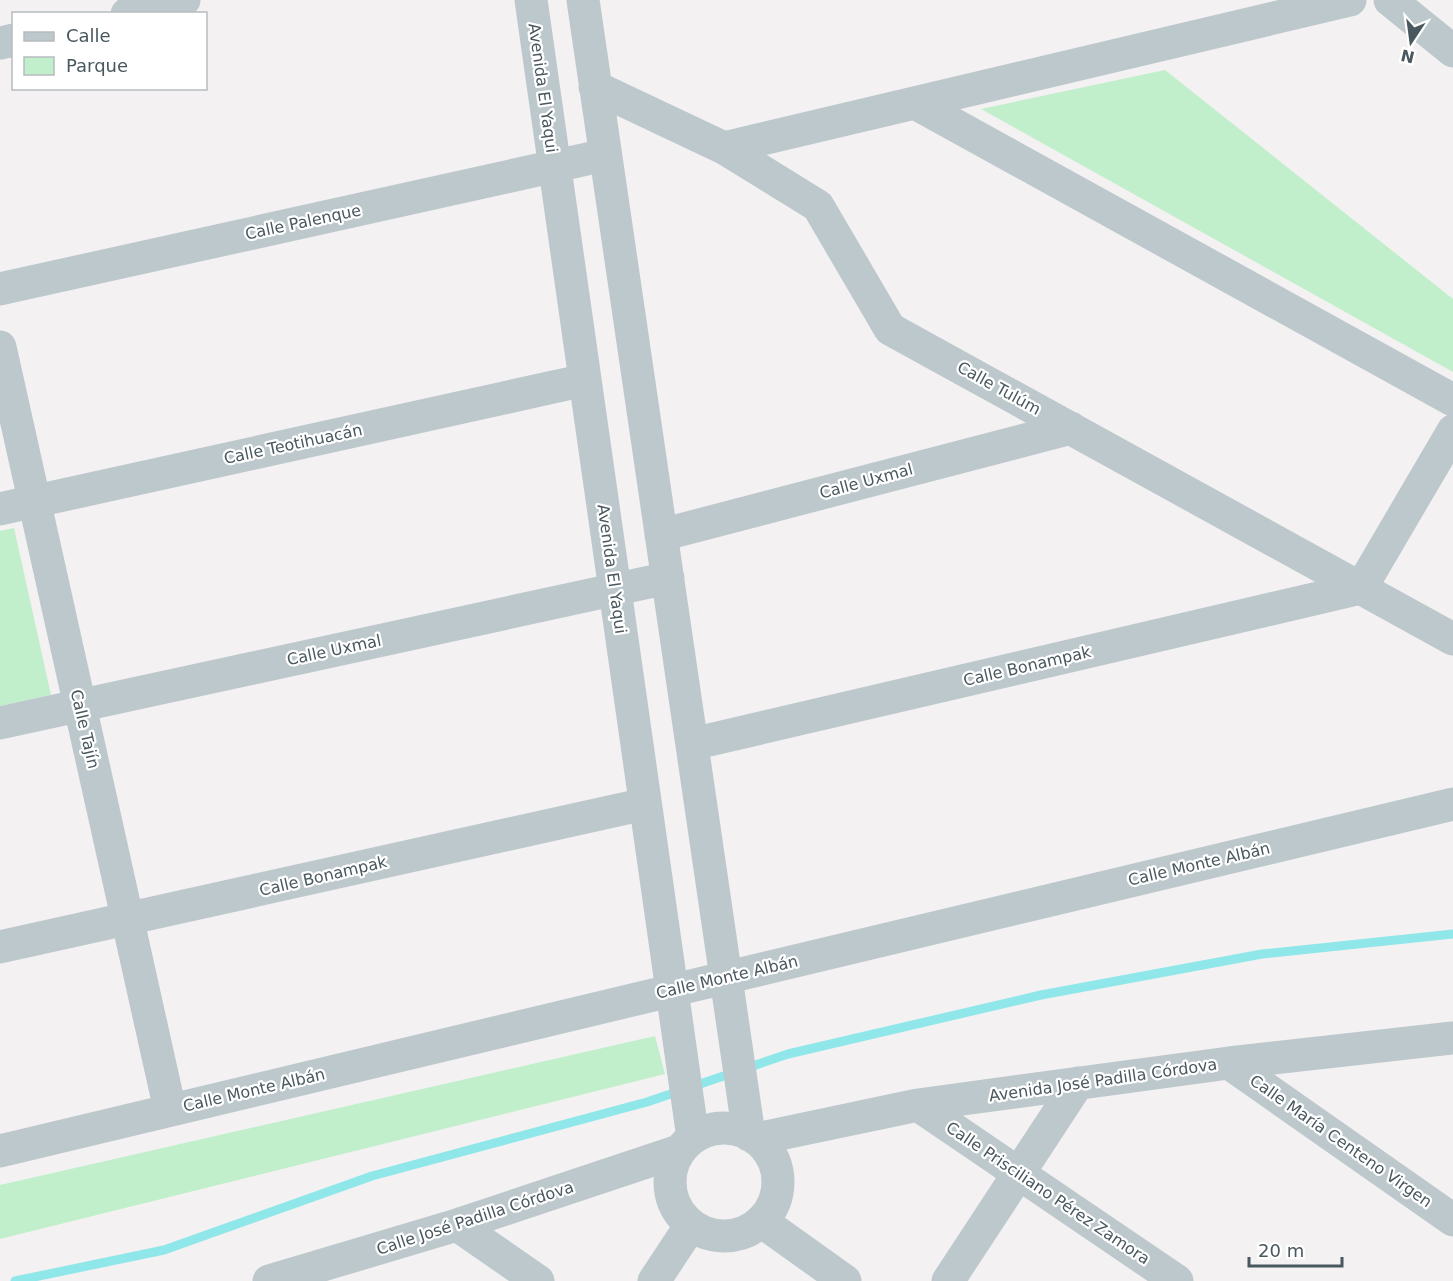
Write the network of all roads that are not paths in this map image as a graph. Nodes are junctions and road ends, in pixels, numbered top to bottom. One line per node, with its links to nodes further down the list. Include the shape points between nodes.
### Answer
1 (184, 0): 6 (street)
2 (531, 0): 12 (street, Avenida El Yaqui)
3 (583, 0): 8 (street)
4 (1350, 0): 9 (street)
5 (1390, 0): 7 (street)
6 (135, 12)
7 (1453, 51)
8 (595, 87): 10 (street, Calle Tulúm); 11 (street)
9 (915, 104): 10 (street); 16 (street)
10 (724, 148): 17 (street, Calle Tulúm, via 818,206 890,329)
11 (605, 155): 12 (street, Calle Palenque); 21 (street)
12 (554, 166): 13 (street, Calle Palenque); 15 (street, Avenida El Yaqui)
13 (0, 289)
14 (0, 347): 19 (street, Calle Tajín)
15 (585, 380): 19 (street, Calle Teotihuacán); 24 (street, Avenida El Yaqui)
16 (1453, 400)
17 (1071, 428): 21 (street, Calle Uxmal); 23 (street, Calle Tulúm)
18 (1453, 432): 23 (street)
19 (34, 501): 20 (street, Calle Teotihuacán); 26 (street, Calle Tajín)
20 (0, 509)
21 (661, 535): 22 (street)
22 (668, 578): 24 (street, Calle Uxmal); 28 (street)
23 (1361, 588): 25 (street, Calle Tulúm); 28 (street, Calle Bonampak)
24 (615, 589): 26 (street, Calle Uxmal); 29 (street, Avenida El Yaqui)
25 (1453, 639)
26 (80, 706): 27 (street, Calle Uxmal); 31 (street, Calle Tajín)
27 (0, 723)
28 (692, 744): 33 (street)
29 (645, 804): 31 (street, Calle Bonampak); 34 (street, Avenida El Yaqui)
30 (1453, 804): 33 (street, Calle Monte Albán)
31 (127, 919): 32 (street, Calle Bonampak); 39 (street, Calle Tajín)
32 (0, 947)
33 (726, 977): 34 (street, Calle Monte Albán); 41 (street)
34 (671, 990): 39 (street, Calle Monte Albán); 40 (street, Avenida El Yaqui, via 683,1068)
35 (1453, 1038): 36 (street, Avenida José Padilla Córdova)
36 (1230, 1063): 37 (street, Avenida José Padilla Córdova); 44 (street, Calle María Centeno Virgen)
37 (1078, 1083): 38 (street, Avenida José Padilla Córdova); 43 (street)
38 (918, 1105): 41 (street, Avenida José Padilla Córdova); 43 (street, Calle Prisciliano Pérez Zamora)
39 (170, 1110): 42 (street, Calle Monte Albán)
40 (687, 1133): 41 (street, via 721,1128); 46 (street, Calle José Padilla Córdova); 47 (street, via 672,1166 670,1182 676,1206)
41 (753, 1137): 45 (street, via 769,1153 776,1170 772,1206)
42 (0, 1151)
43 (1019, 1174): 52 (street); 53 (street, Calle Prisciliano Pérez Zamora)
44 (1453, 1220)
45 (761, 1221): 47 (street, via 735,1235 704,1232); 51 (street)
46 (457, 1225): 48 (street, Calle José Padilla Córdova); 49 (street)
47 (691, 1225): 50 (street)
48 (269, 1281)
49 (538, 1281)
50 (654, 1281)
51 (845, 1281)
52 (948, 1281)
53 (1177, 1281)

